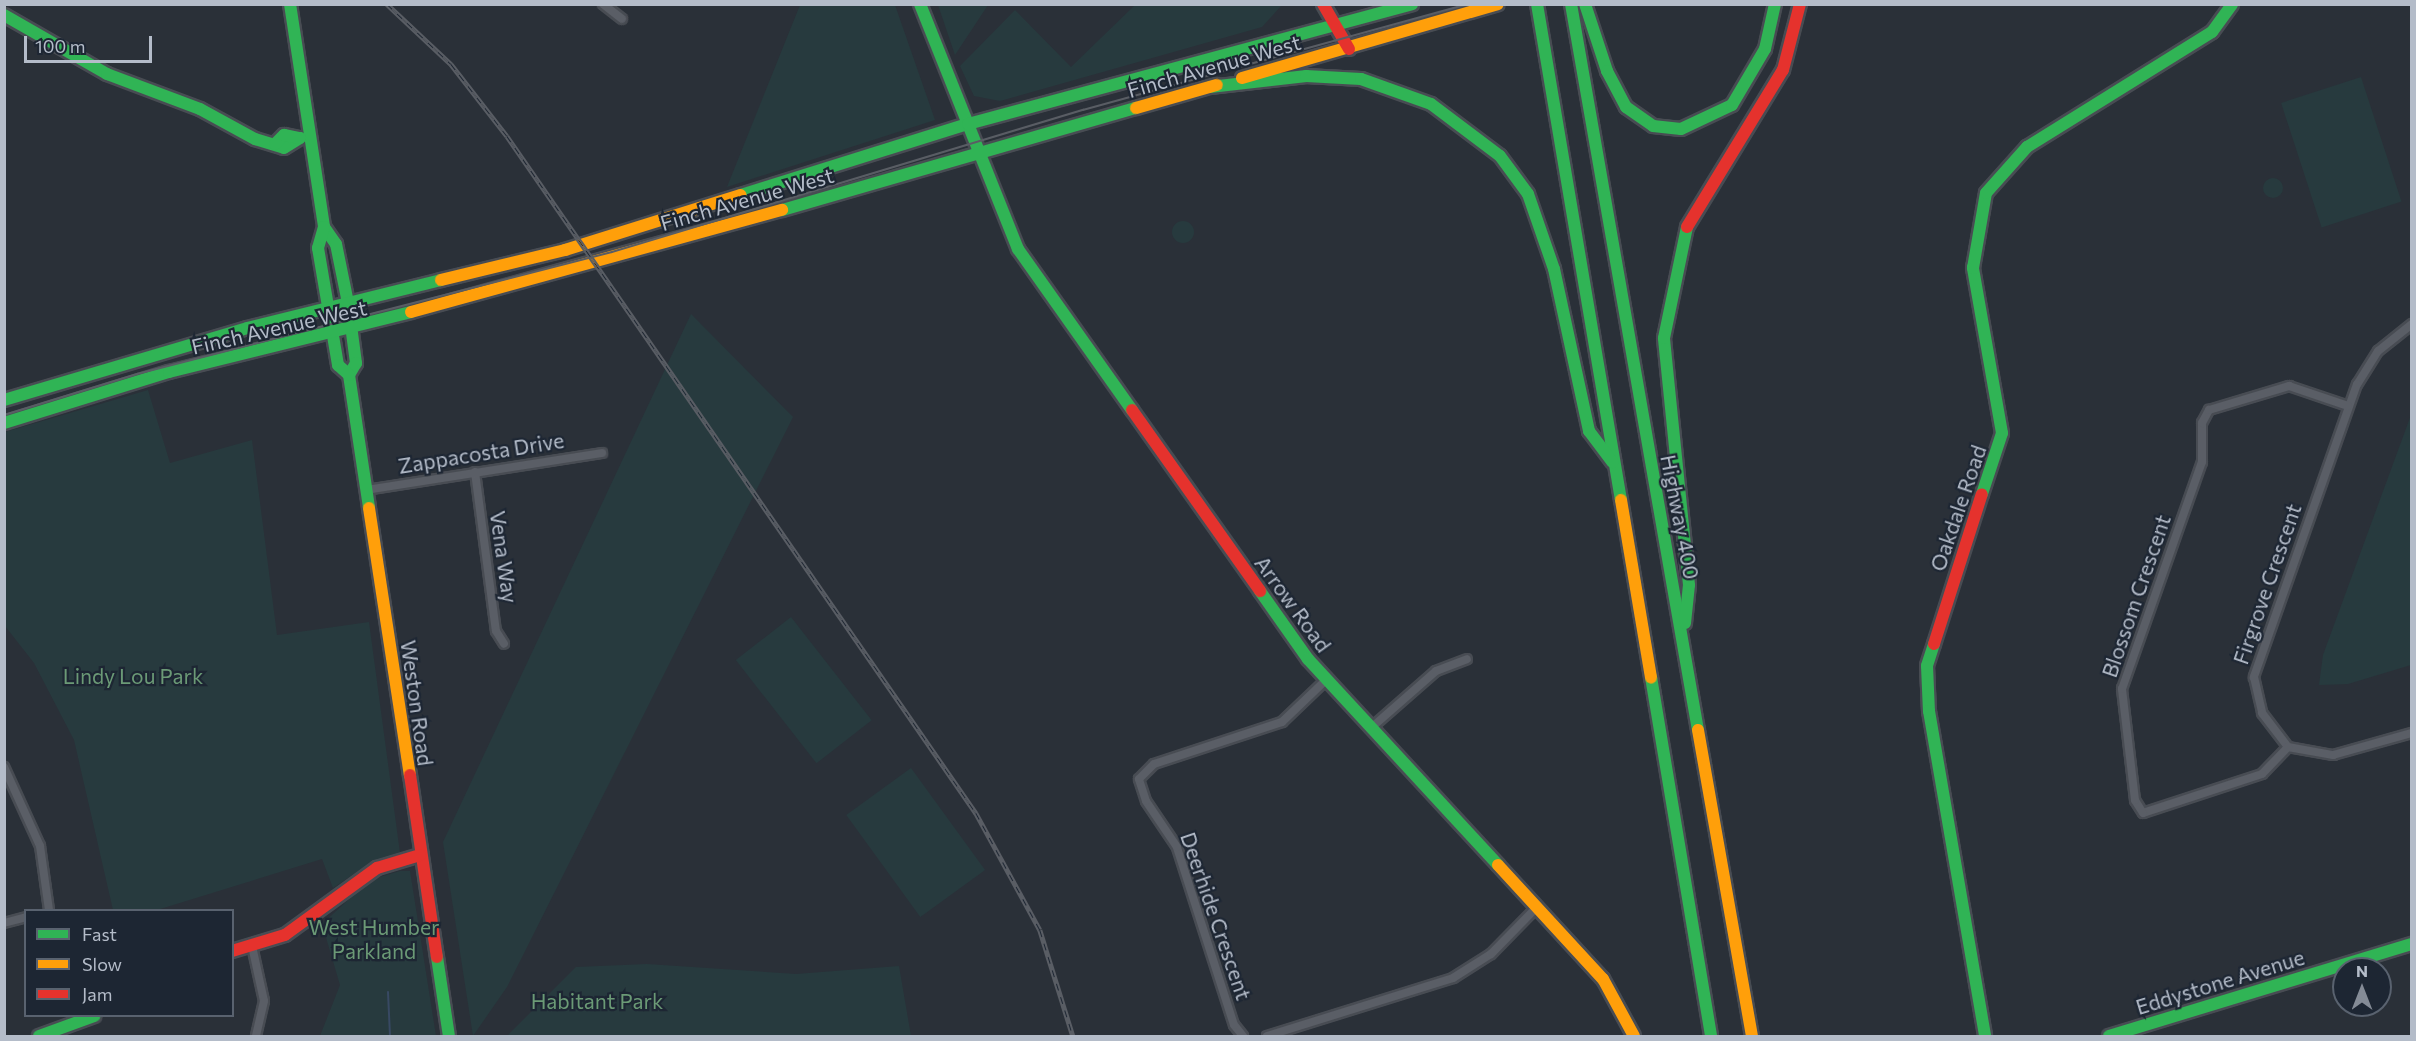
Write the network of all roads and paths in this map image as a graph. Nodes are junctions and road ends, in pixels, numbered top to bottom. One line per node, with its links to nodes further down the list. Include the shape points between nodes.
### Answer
1 (283, 4): 14 (main road, Weston Road)
2 (603, 4): 16 (street)
3 (920, 4): 21 (main road, Arrow Road)
4 (1323, 4): 17 (main road)
5 (1412, 4): 17 (main road, Finch Avenue West)
6 (1498, 4): 19 (main road, Finch Avenue West)
7 (1533, 4): 18 (main road)
8 (1537, 4): 18 (main road)
9 (1571, 4): 38 (main road, Highway 400)
10 (1585, 4): 11 (main road, via 1607,71 1626,107 1653,126 1681,129 1732,105 1765,49)
11 (1775, 4)
12 (1800, 4): 38 (main road, via 1783,70 1702,196 1688,223 1671,285 1664,338 1689,585)
13 (2232, 4): 63 (main road, Oakdale Road, via 2212,32 2027,147 1986,193 1976,228 1973,268 2002,433 1927,666 1929,711)
14 (289, 11): 22 (main road, Weston Road)
15 (4, 15): 22 (main road, via 107,74 275,144 284,135)
16 (622, 19)
17 (1334, 25): 19 (main road); 21 (main road, Finch Avenue West)
18 (1542, 32): 35 (main road)
19 (1349, 49): 20 (main road, Finch Avenue West)
20 (1210, 87): 23 (main road, Finch Avenue West); 35 (main road, via 1306,76 1361,79 1431,104 1500,156 1528,194 1554,269 1589,430)
21 (968, 124): 23 (main road, Arrow Road); 25 (main road, Finch Avenue West, via 565,250)
22 (303, 137): 24 (main road, Weston Road)
23 (980, 151): 28 (main road, Finch Avenue West); 41 (main road, Arrow Road, via 1018,249)
24 (324, 227): 25 (main road, Weston Road, via 336,244); 26 (main road, Weston Road, via 318,248)
25 (348, 303): 26 (main road, Finch Avenue West); 28 (main road, Weston Road)
26 (330, 307): 29 (main road, Weston Road); 31 (main road, Finch Avenue West)
27 (2412, 324): 32 (street, Firgrove Crescent, via 2371,360)
28 (351, 330): 29 (main road, Finch Avenue West); 30 (main road, Weston Road, via 356,363)
29 (334, 332): 30 (main road, Weston Road, via 338,365); 33 (main road, Finch Avenue West, via 142,380)
30 (349, 375): 37 (main road, Weston Road)
31 (4, 400)
32 (2348, 406): 44 (street, Firgrove Crescent, via 2255,667 2258,705); 44 (street, Blossom Crescent, via 2289,386 2210,410 2202,423 2202,462 2122,689 2135,800 2144,813 2262,774)
33 (4, 423)
34 (602, 453): 36 (street, Zappacosta Drive)
35 (1614, 464): 61 (main road)
36 (476, 472): 37 (street, Zappacosta Drive); 39 (street, Vena Way, via 496,631)
37 (366, 490): 46 (main road, Weston Road)
38 (1683, 638): 62 (main road, Highway 400)
39 (504, 644)
40 (1467, 659): 42 (street, via 1436,671)
41 (1326, 680): 42 (main road, Arrow Road); 58 (street, Deerhide Crescent, via 1282,722 1154,764 1139,779 1146,801 1177,847 1234,1025)
42 (1371, 728): 47 (main road, Arrow Road)
43 (2412, 733): 44 (street, via 2333,755)
44 (2288, 747)
45 (4, 767): 48 (street, via 37,837)
46 (420, 855): 52 (main road, via 377,868 308,921); 57 (main road, Weston Road)
47 (1538, 906): 59 (street, via 1491,954 1453,978); 60 (main road, Arrow Road, via 1610,987)
48 (48, 909)
49 (24, 918): 50 (street)
50 (4, 923)
51 (2412, 944): 64 (main road, Eddystone Avenue)
52 (252, 946): 53 (main road); 56 (street, via 264,1001)
53 (234, 950)
54 (88, 1017): 55 (main road)
55 (39, 1036)
56 (256, 1036)
57 (449, 1036)
58 (1243, 1036)
59 (1267, 1036)
60 (1634, 1036)
61 (1711, 1036)
62 (1752, 1036)
63 (1985, 1036)
64 (2109, 1036)

